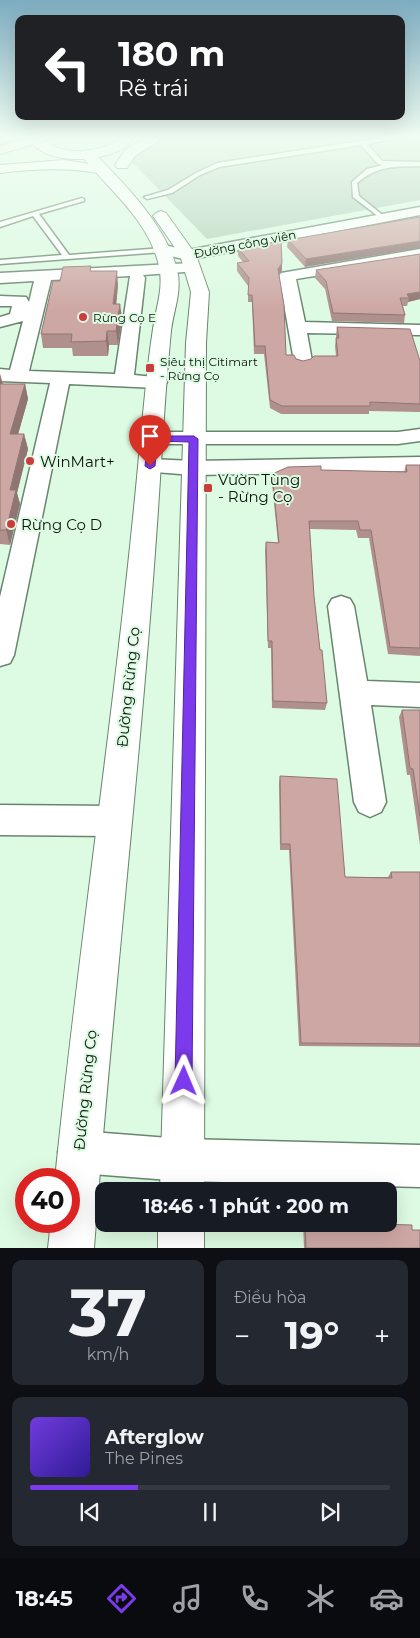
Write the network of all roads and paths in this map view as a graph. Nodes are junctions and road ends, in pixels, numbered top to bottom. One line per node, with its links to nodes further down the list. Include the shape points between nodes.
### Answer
1 (128, 194): 11 (main road, via 156,237)
2 (144, 194): 11 (main road, via 172,230)
3 (356, 194): 7 (lane)
4 (82, 200): 6 (lane)
5 (420, 211): 7 (street, Đường công viên)
6 (34, 213): 8 (lane); 10 (lane)
7 (383, 218): 11 (street, Đường công viên)
8 (0, 225)
9 (420, 254): 20 (street, via 287,276)
10 (67, 257): 11 (lane); 12 (lane)
11 (178, 261): 13 (street, Đường công viên); 26 (main road, Đường Rừng Cọ, via 170,280 162,326); 28 (main road, via 200,292)
12 (0, 262)
13 (44, 276): 14 (street, Đường công viên); 23 (street)
14 (0, 278)
15 (137, 278): 25 (street)
16 (0, 301): 18 (street, via 20,301 21,304 18,317)
17 (420, 315): 19 (street)
18 (0, 322)
19 (420, 324)
20 (297, 327): 21 (street); 22 (street)
21 (420, 330)
22 (303, 361)
23 (9, 376): 24 (street)
24 (60, 378): 25 (street); 35 (street)
25 (124, 380): 26 (street)
26 (158, 382): 31 (main road, Đường Rừng Cọ)
27 (420, 435): 28 (street, via 398,438)
28 (194, 439): 31 (street); 33 (main road)
29 (420, 443): 30 (street)
30 (420, 451)
31 (151, 452): 33 (street); 40 (main road, Đường Rừng Cọ)
32 (420, 464): 33 (street)
33 (193, 468): 43 (main road)
34 (341, 606): 36 (street)
35 (0, 655)
36 (355, 692): 37 (street); 38 (street)
37 (420, 695)
38 (370, 802)
39 (0, 820): 40 (street)
40 (113, 821): 41 (main road, Đường Rừng Cọ)
41 (79, 1152): 43 (street); 45 (main road, Đường Rừng Cọ)
42 (420, 1166): 43 (street)
43 (182, 1176)
44 (181, 1232): 46 (main road)
45 (71, 1248)
46 (181, 1248)

